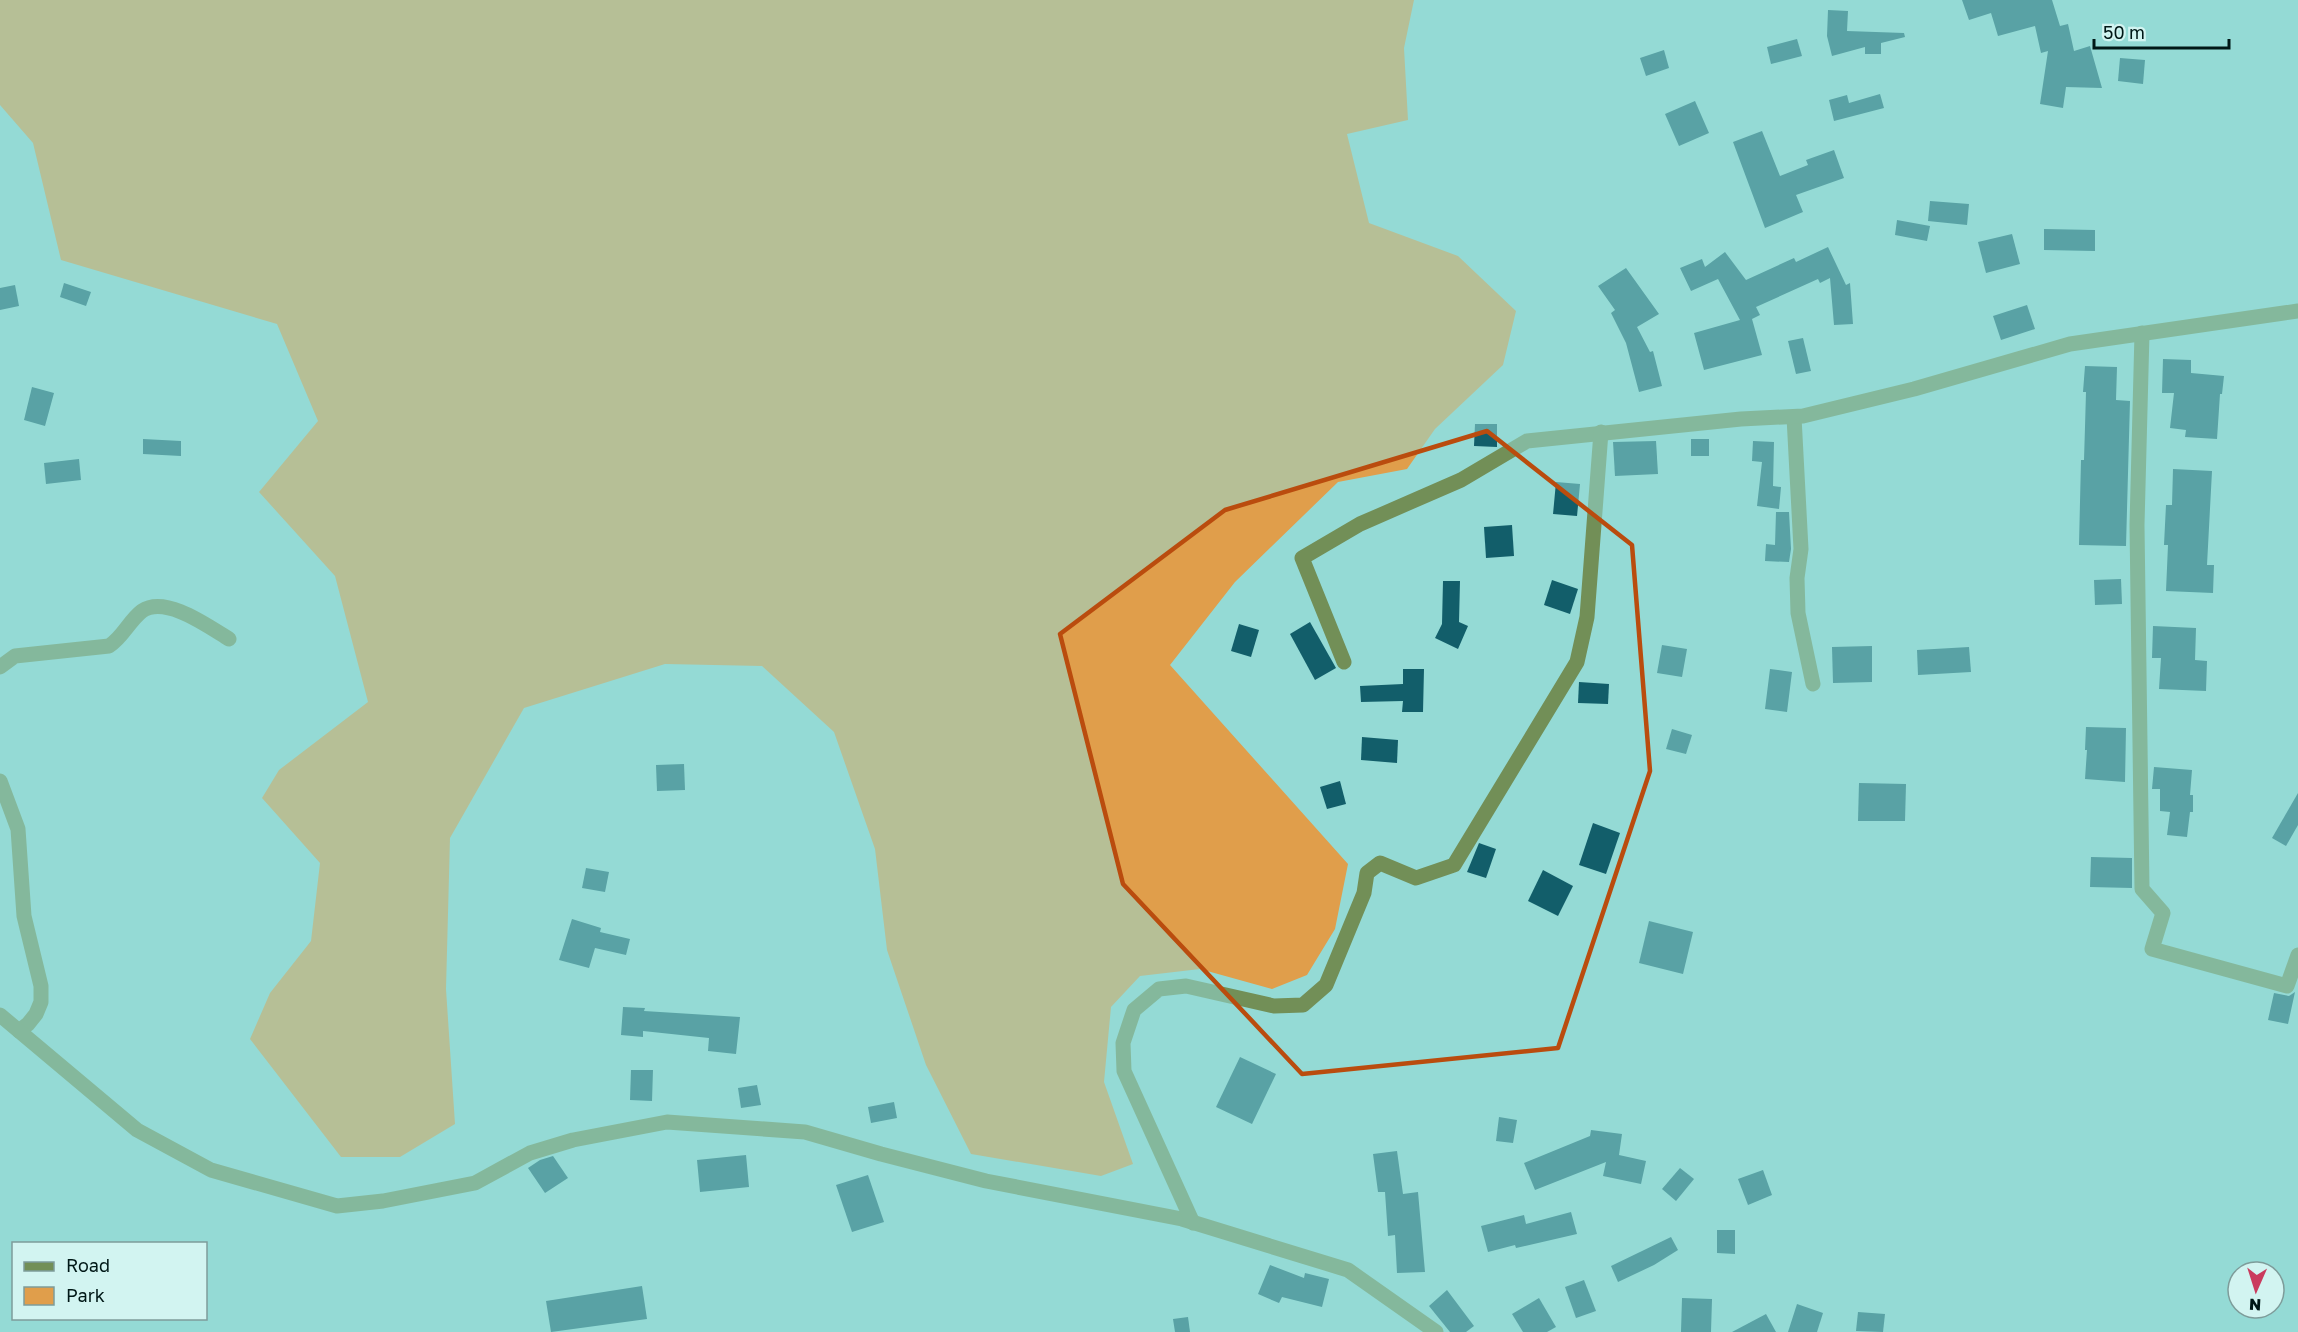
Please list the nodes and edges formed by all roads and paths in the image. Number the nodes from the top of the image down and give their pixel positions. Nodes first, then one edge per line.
1 (2298, 311) edge
2 (2142, 333) junction
3 (1794, 417) junction
4 (1601, 432) junction
5 (229, 639) dead end
6 (1344, 662) dead end
7 (0, 667) edge
8 (1813, 684) dead end
9 (0, 781) edge
10 (2298, 955) edge
11 (0, 1015) edge
12 (19, 1031) junction
13 (1193, 1223) junction
14 (1436, 1332) edge

1 - 2 street
2 - 3 street
2 - 10 street
3 - 4 street
3 - 8 street
4 - 6 street
4 - 13 street
5 - 7 street
9 - 12 street
11 - 12 street
12 - 13 street
13 - 14 street

